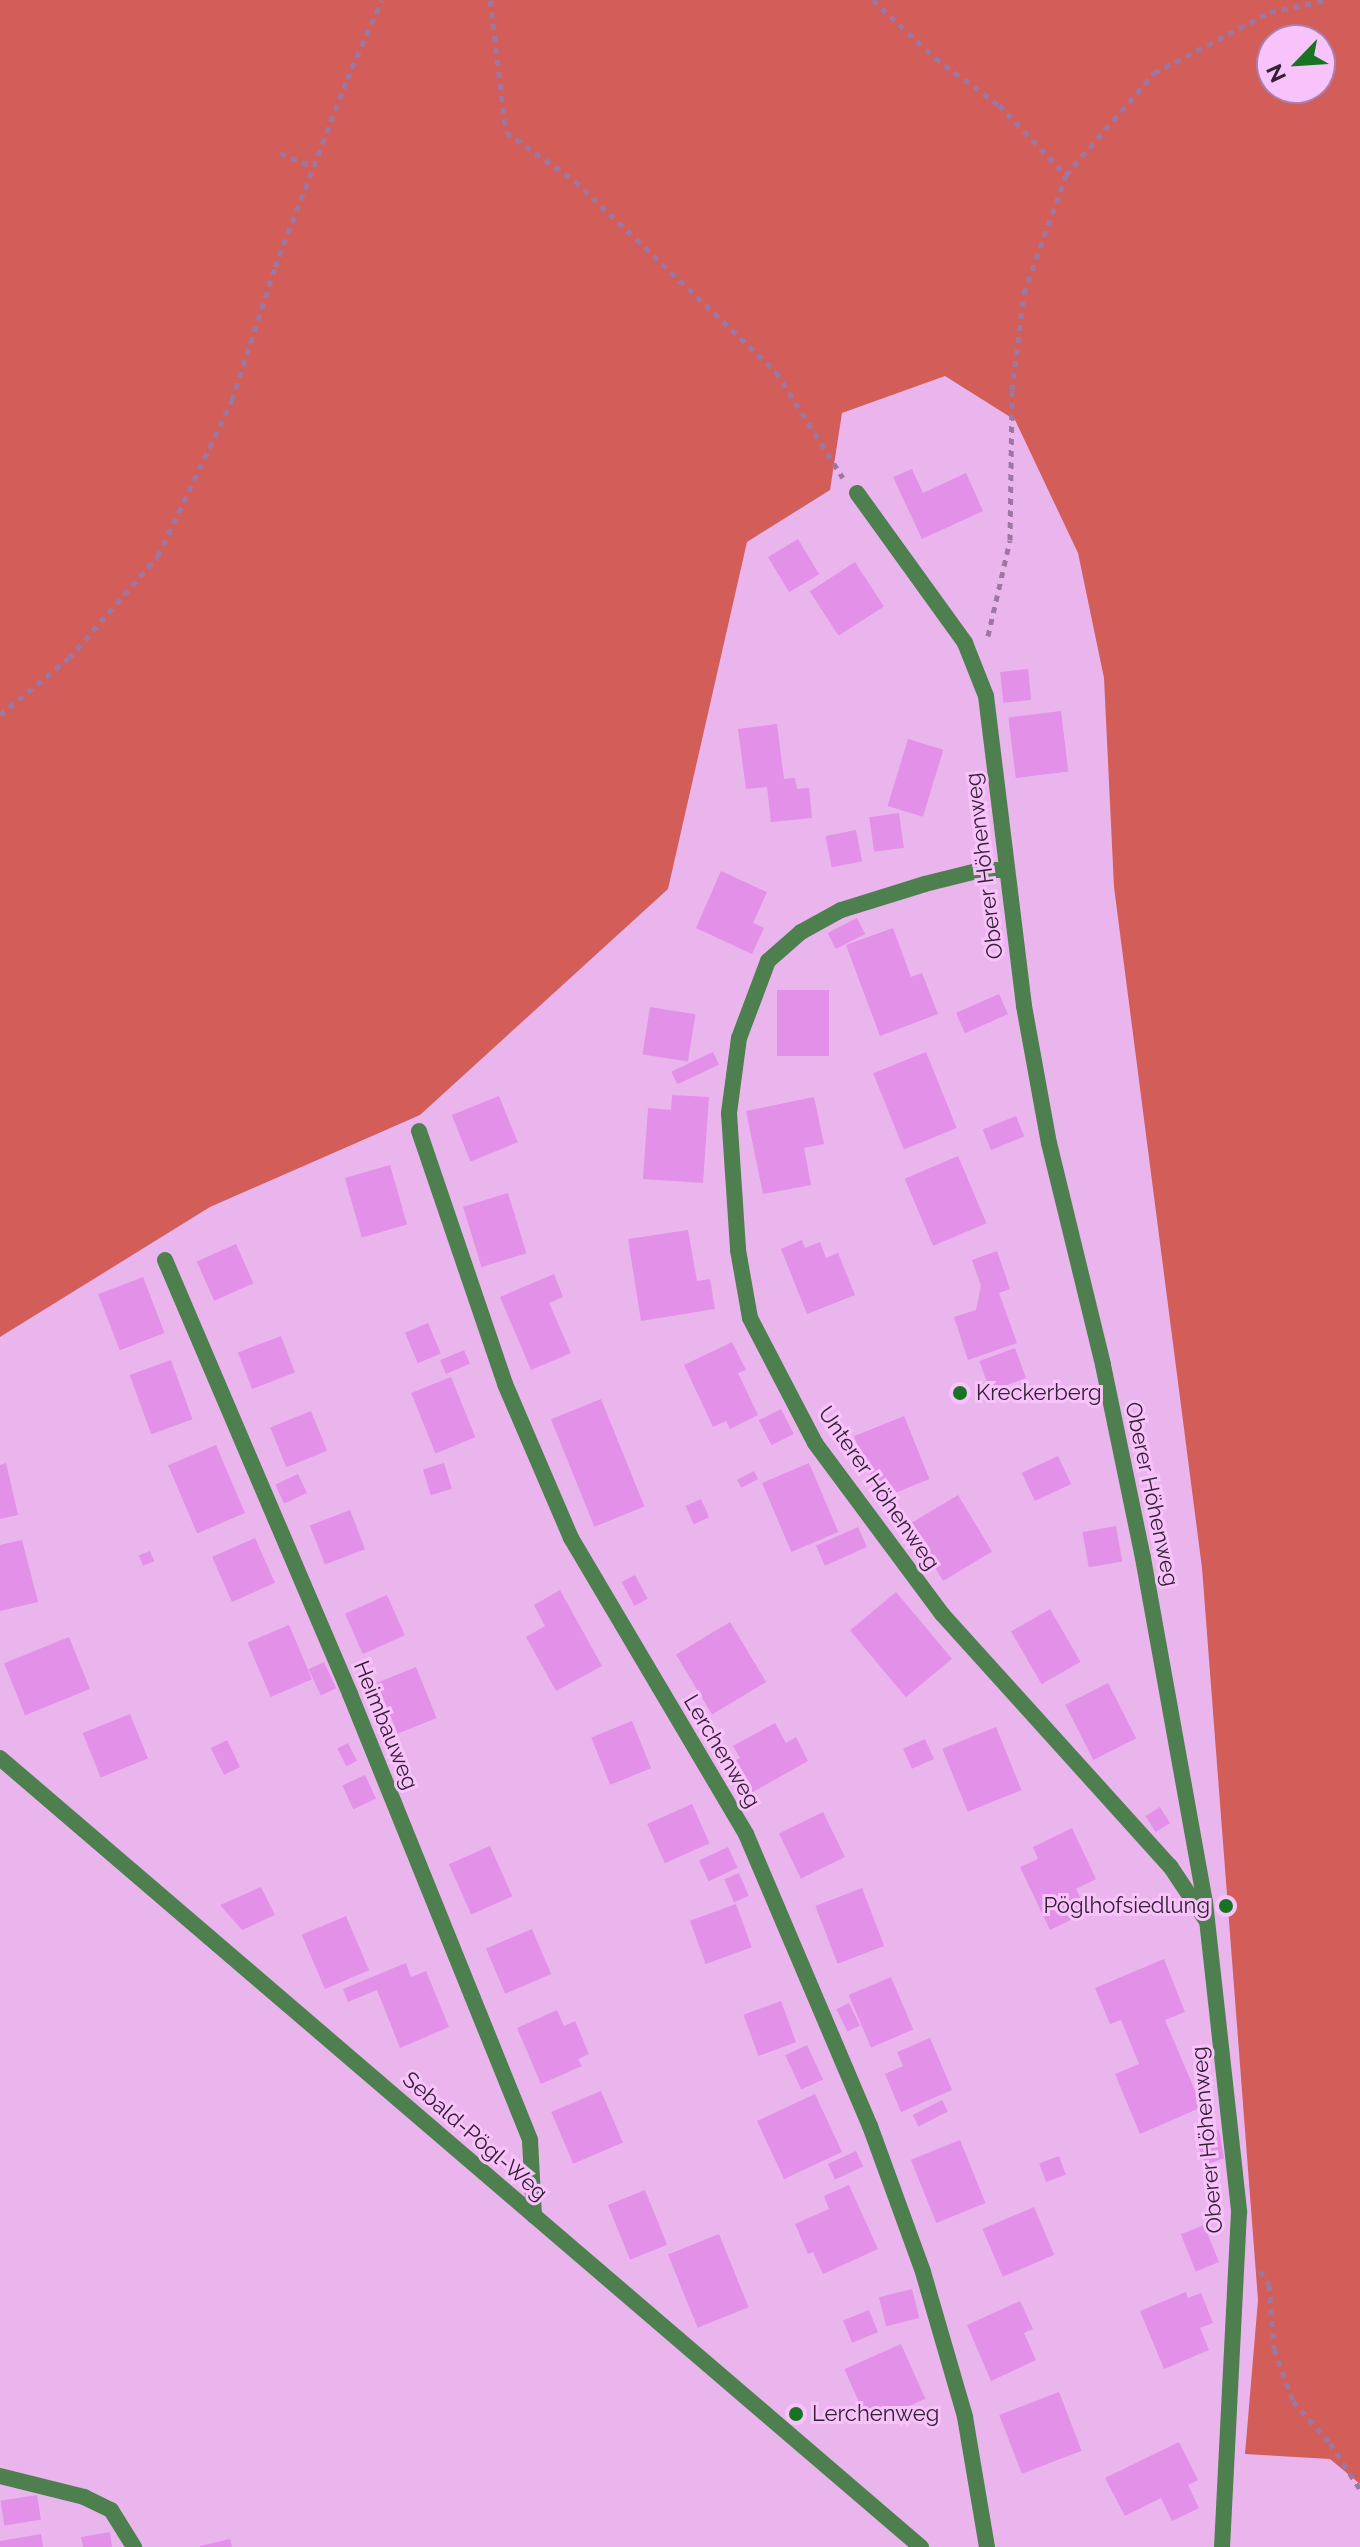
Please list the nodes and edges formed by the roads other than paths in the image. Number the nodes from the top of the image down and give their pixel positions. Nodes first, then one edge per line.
1 (857, 493) road end
2 (1005, 870) junction
3 (419, 1131) dead end
4 (165, 1260) dead end
5 (0, 1758) edge
6 (1209, 1925) junction
7 (534, 2216) junction
8 (0, 2476) edge
9 (134, 2547) edge
10 (921, 2547) edge
11 (987, 2547) edge
12 (1222, 2547) edge

1 - 2 street, Oberer Höhenweg
2 - 6 street, Oberer Höhenweg
2 - 6 street, Unterer Höhenweg
3 - 11 street, Lerchenweg
4 - 7 street, Heimbauweg
5 - 7 street, Sebald-Pögl-Weg
6 - 12 street, Oberer Höhenweg
7 - 10 street, Sebald-Pögl-Weg
8 - 9 street

